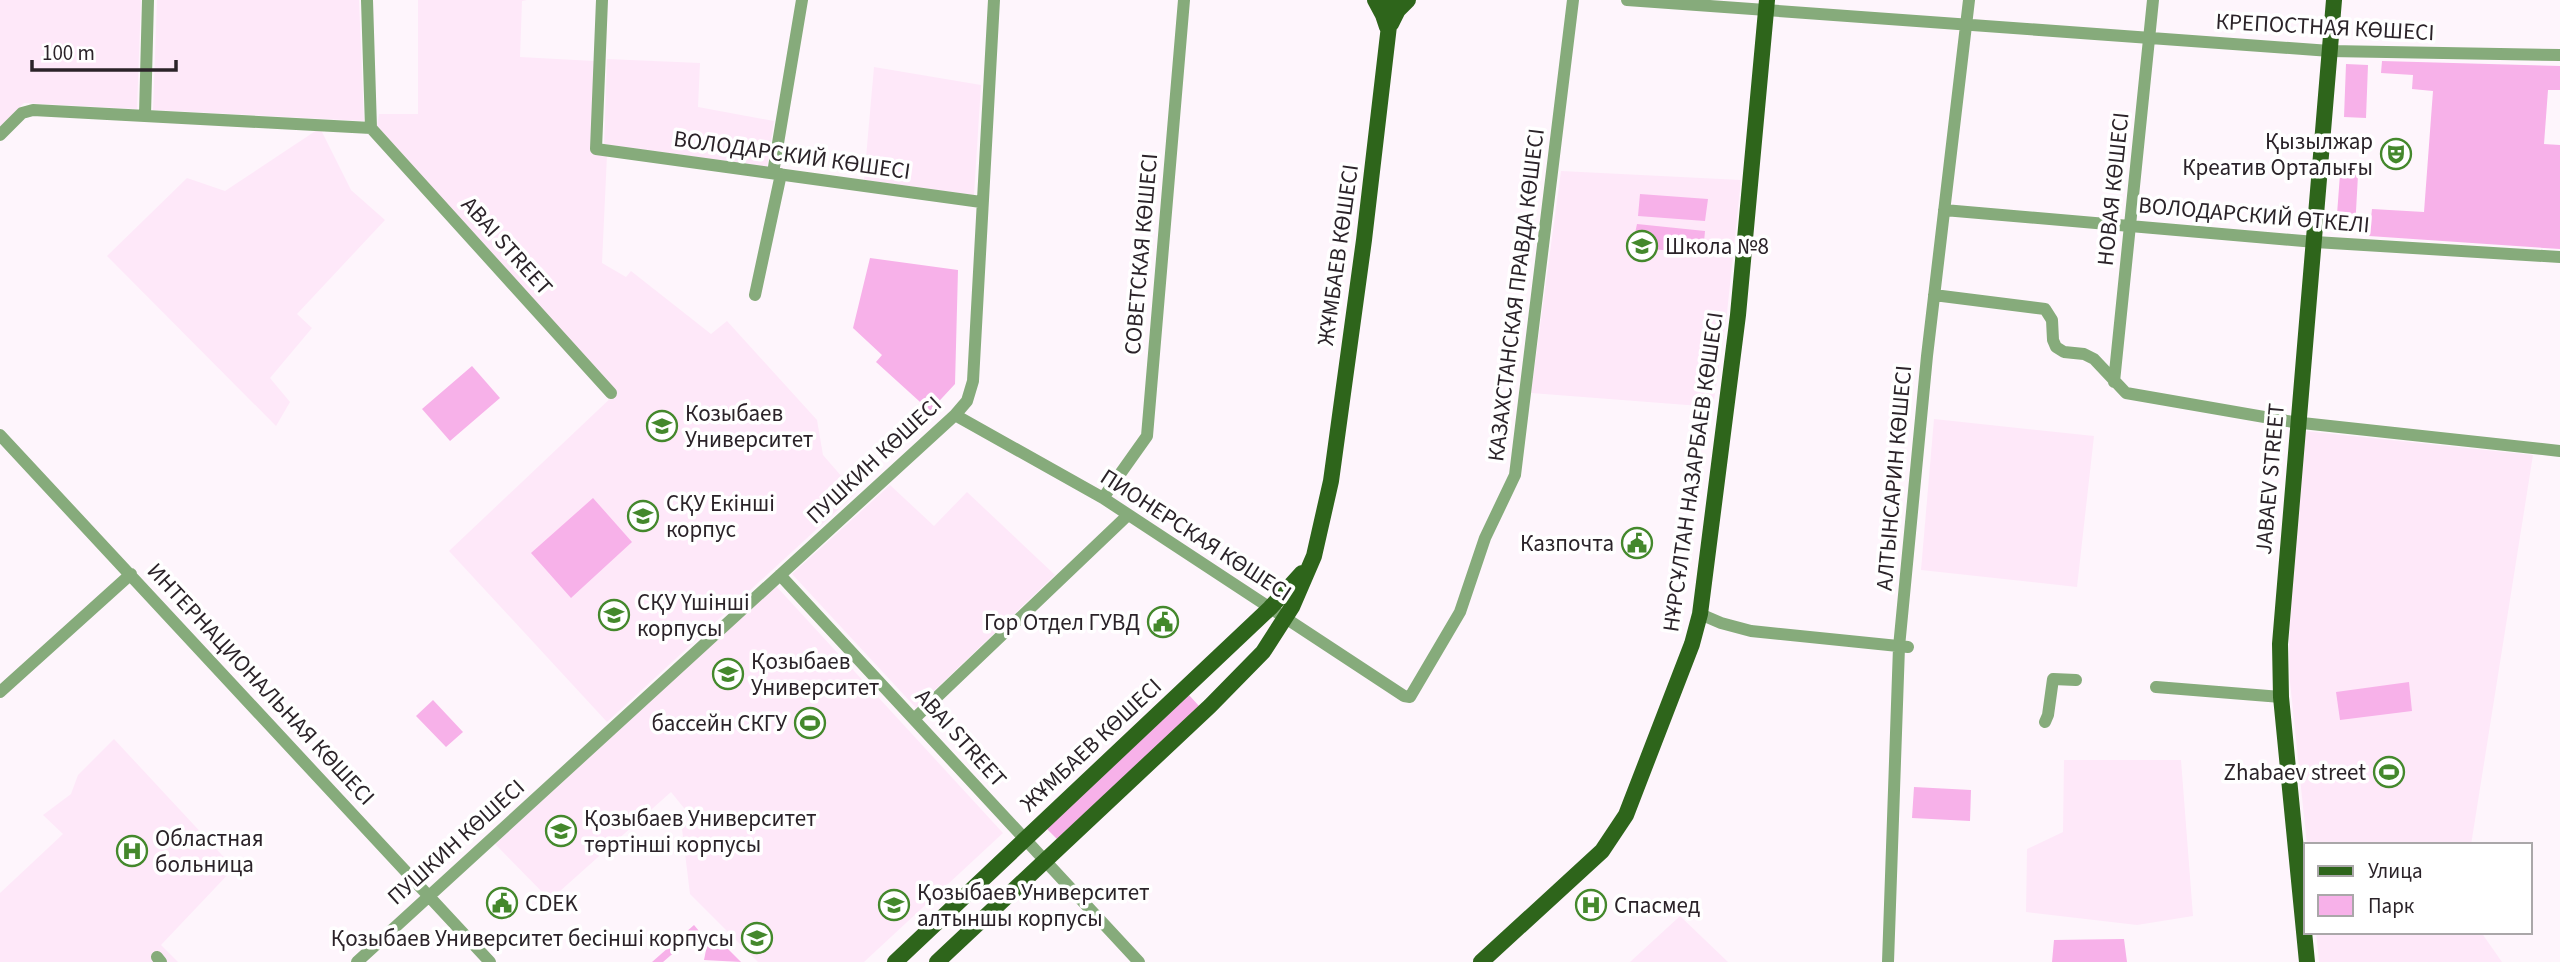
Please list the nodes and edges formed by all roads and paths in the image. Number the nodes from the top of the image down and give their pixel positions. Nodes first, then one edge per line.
1 (148, 0) edge
2 (367, 0) edge
3 (601, 0) edge
4 (802, 0) edge
5 (994, 0) edge
6 (1184, 0) edge
7 (1375, 0) edge
8 (1392, 0) edge
9 (1408, 0) edge
10 (1573, 0) edge
11 (1627, 0) edge
12 (1969, 0) edge
13 (2153, 0) edge
14 (2334, 0) edge
15 (1767, 5) edge
16 (1967, 25) junction
17 (1388, 33) junction
18 (2149, 38) junction
19 (2330, 51) junction
20 (2560, 55) edge
21 (145, 115) junction
22 (371, 128) junction
23 (0, 135) edge
24 (777, 173) junction
25 (981, 202) junction
26 (1944, 210) junction
27 (2131, 226) junction
28 (2315, 242) junction
29 (2560, 257) edge
30 (755, 295) dead end
31 (1934, 295) junction
32 (2114, 382) junction
33 (611, 393) dead end
34 (955, 415) junction
35 (2298, 423) junction
36 (0, 435) edge
37 (2560, 451) edge
38 (1102, 498) junction
39 (1128, 515) junction
40 (1314, 556) junction
41 (131, 574) junction
42 (780, 575) junction
43 (1270, 608) junction
44 (1700, 614) junction
45 (1286, 618) junction
46 (1904, 647) junction
47 (2076, 680) dead end
48 (2156, 687) dead end
49 (0, 692) edge
50 (1410, 697) joint
51 (2281, 697) junction
52 (915, 718) junction
53 (2045, 722) dead end
54 (1025, 839) junction
55 (1045, 860) junction
56 (428, 896) junction
57 (357, 962) edge
58 (490, 962) edge
59 (895, 962) edge
60 (937, 962) edge
61 (1139, 962) edge
62 (1481, 962) edge
63 (1888, 962) edge
64 (2306, 962) edge

1 - 21 street
2 - 22 street
3 - 24 street, ВОЛОДАРСКИЙ КӨШЕСІ
4 - 24 street
5 - 25 street, ПУШКИН КӨШЕСІ
6 - 38 street, СОВЕТСКАЯ КӨШЕСІ
7 - 17 main road
8 - 17 main road, ЖҰМБАЕВ КӨШЕСІ
9 - 17 main road
10 - 50 street, КАЗАХСТАНСКАЯ ПРАВДА КӨШЕСІ
11 - 15 street, КРЕПОСТНАЯ КӨШЕСІ
12 - 16 street, АЛТЫНСАРИН КӨШЕСІ
13 - 18 street, НОВАЯ КӨШЕСІ
14 - 19 main road, JABAEV STREET
15 - 16 street, КРЕПОСТНАЯ КӨШЕСІ
15 - 44 main road, НҰРСҰЛТАН НАЗАРБАЕВ КӨШЕСІ
16 - 18 street, КРЕПОСТНАЯ КӨШЕСІ
16 - 26 street, АЛТЫНСАРИН КӨШЕСІ
17 - 40 main road, ЖҰМБАЕВ КӨШЕСІ
18 - 19 street, КРЕПОСТНАЯ КӨШЕСІ
18 - 27 street, НОВАЯ КӨШЕСІ
19 - 20 street, КРЕПОСТНАЯ КӨШЕСІ
19 - 28 main road, JABAEV STREET
21 - 22 street
21 - 23 street
22 - 33 street, ABAI STREET
24 - 25 street, ВОЛОДАРСКИЙ КӨШЕСІ
24 - 30 street
25 - 34 street, ПУШКИН КӨШЕСІ
26 - 27 street, ВОЛОДАРСКИЙ ӨТКЕЛІ
26 - 31 street, АЛТЫНСАРИН КӨШЕСІ
27 - 28 street, ВОЛОДАРСКИЙ ӨТКЕЛІ
27 - 32 street, НОВАЯ КӨШЕСІ
28 - 29 street, ВОЛОДАРСКИЙ ӨТКЕЛІ
28 - 35 main road, JABAEV STREET
31 - 32 street
31 - 46 street, АЛТЫНСАРИН КӨШЕСІ
32 - 35 street
34 - 38 street, ПИОНЕРСКАЯ КӨШЕСІ
34 - 42 street, ПУШКИН КӨШЕСІ
35 - 37 street
35 - 51 main road, JABAEV STREET
36 - 41 street, ИНТЕРНАЦИОНАЛЬНАЯ КӨШЕСІ
38 - 39 street, ПИОНЕРСКАЯ КӨШЕСІ
39 - 43 street, ПИОНЕРСКАЯ КӨШЕСІ
39 - 52 street
40 - 43 main road, ЖҰМБАЕВ КӨШЕСІ
40 - 45 main road, ЖҰМБАЕВ КӨШЕСІ
41 - 49 street
41 - 56 street, ИНТЕРНАЦИОНАЛЬНАЯ КӨШЕСІ
42 - 52 street, ABAI STREET
42 - 56 street, ПУШКИН КӨШЕСІ
43 - 45 street, ПИОНЕРСКАЯ КӨШЕСІ
43 - 54 main road, ЖҰМБАЕВ КӨШЕСІ
44 - 46 street
44 - 62 main road, НҰРСҰЛТАН НАЗАРБАЕВ КӨШЕСІ
45 - 50 street, ПИОНЕРСКАЯ КӨШЕСІ
45 - 55 main road, ЖҰМБАЕВ КӨШЕСІ
46 - 63 street, АЛТЫНСАРИН КӨШЕСІ
47 - 53 street
48 - 51 street
51 - 64 main road, JABAEV STREET
52 - 54 street, ABAI STREET
54 - 55 street, ABAI STREET
54 - 59 main road, ЖҰМБАЕВ КӨШЕСІ
55 - 60 main road, ЖҰМБАЕВ КӨШЕСІ
55 - 61 street, ABAI STREET
56 - 57 street, ПУШКИН КӨШЕСІ
56 - 58 street, ИНТЕРНАЦИОНАЛЬНАЯ КӨШЕСІ

